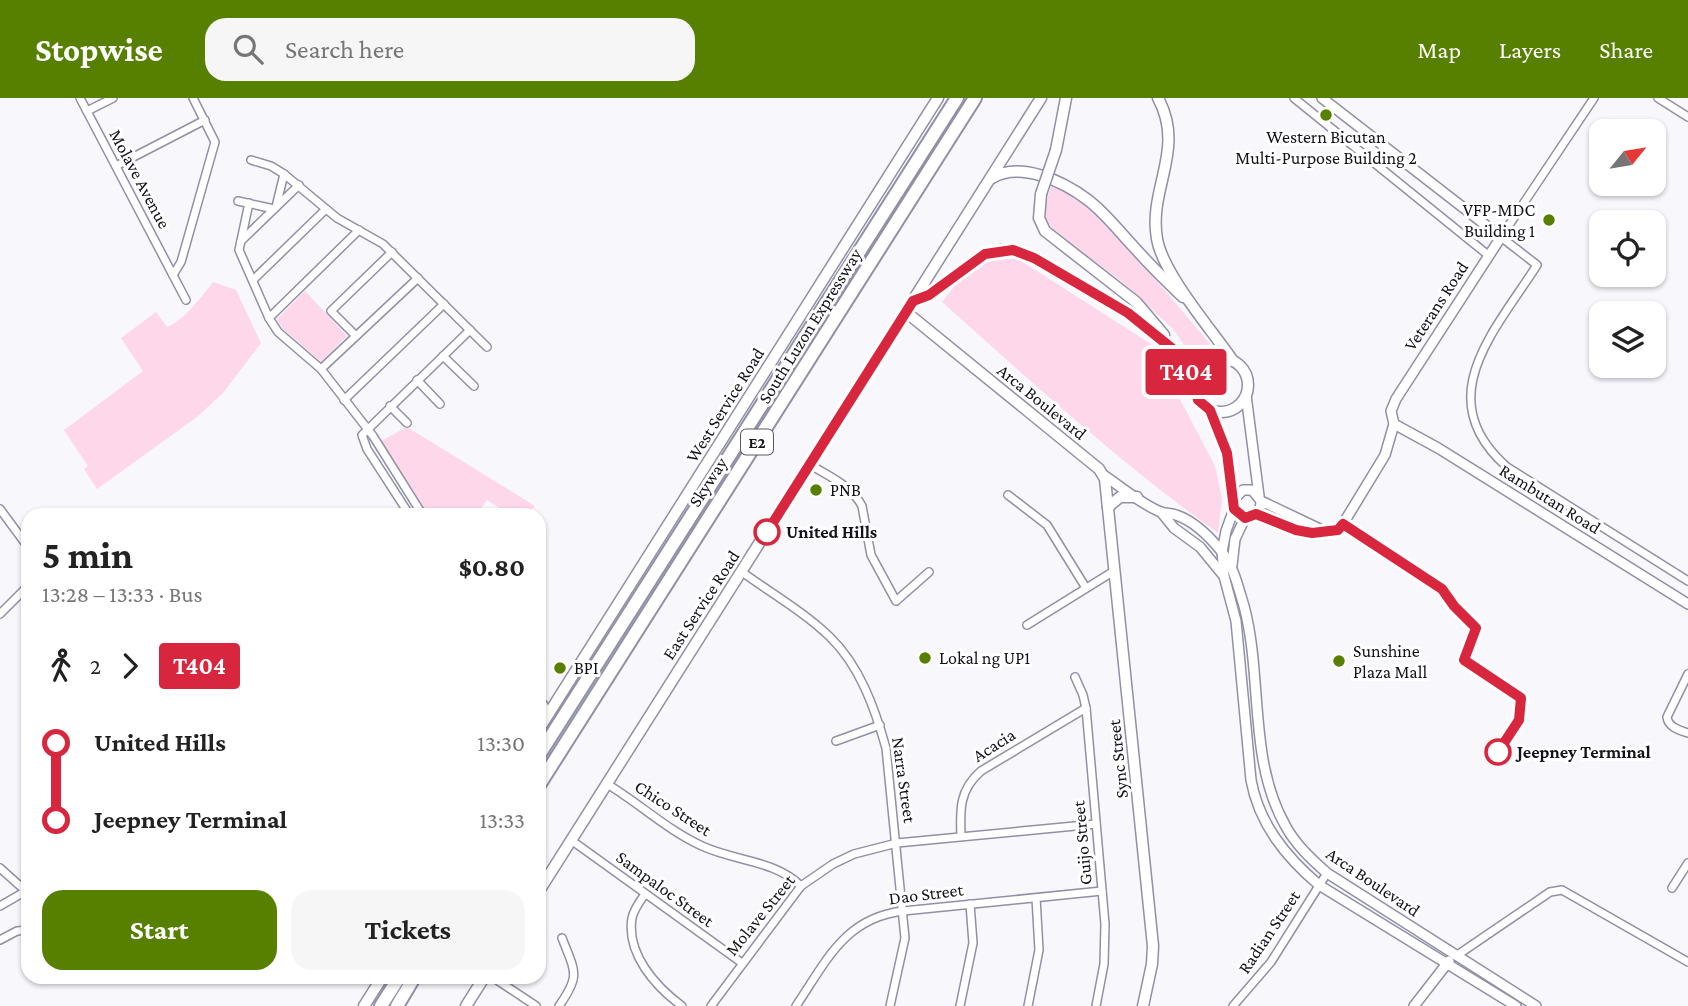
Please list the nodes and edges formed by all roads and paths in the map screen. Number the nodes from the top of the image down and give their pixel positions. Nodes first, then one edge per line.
1 (80, 98) edge
2 (113, 98) edge
3 (193, 98) edge
4 (938, 98) edge
5 (955, 98) edge
6 (974, 98) edge
7 (1041, 98) edge
8 (1066, 98) edge
9 (1158, 98) edge
10 (1294, 98) edge
11 (1322, 98) edge
12 (1594, 98) edge
13 (1658, 98) edge
14 (87, 111) junction
15 (1688, 117) edge
16 (205, 120) junction
17 (251, 160) dead end
18 (116, 166) junction
19 (284, 174) junction
20 (988, 181) junction
21 (299, 185) junction
22 (238, 201) dead end
23 (249, 203) junction
24 (275, 208) junction
25 (325, 210) junction
26 (359, 230) junction
27 (1500, 237) junction
28 (241, 241) junction
29 (392, 252) junction
30 (1488, 255) junction
31 (173, 275) junction
32 (418, 278) junction
33 (253, 280) junction
34 (186, 300) dead end
35 (913, 301) junction
36 (444, 304) junction
37 (906, 312) junction
38 (1198, 312) junction
39 (269, 318) junction
40 (470, 330) junction
41 (355, 337) junction
42 (487, 347) dead end
43 (1174, 350) junction
44 (443, 356) junction
45 (1233, 361) junction
46 (321, 369) junction
47 (417, 380) junction
48 (1194, 385) junction
49 (474, 386) dead end
50 (1246, 395) junction
51 (344, 400) junction
52 (440, 404) dead end
53 (390, 406) junction
54 (1210, 410) junction
55 (407, 423) dead end
56 (1394, 424) junction
57 (366, 430) junction
58 (387, 459) junction
59 (809, 464) junction
60 (378, 465) junction
61 (1102, 474) junction
62 (1008, 495) dead end
63 (1137, 497) junction
64 (1260, 498) junction
65 (1234, 504) junction
66 (1108, 507) junction
67 (405, 508) edge
68 (418, 508) edge
69 (0, 509) edge
70 (1161, 512) junction
71 (1256, 514) junction
72 (1245, 518) junction
73 (1326, 532) junction
74 (21, 538) edge
75 (1222, 552) junction
76 (1231, 567) junction
77 (1114, 571) junction
78 (742, 572) junction
79 (929, 572) dead end
80 (1224, 576) junction
81 (1688, 581) edge
82 (1086, 588) junction
83 (21, 593) edge
84 (1688, 604) edge
85 (0, 614) edge
86 (1027, 625) dead end
87 (1688, 674) edge
88 (1075, 677) dead end
89 (1086, 708) junction
90 (546, 709) edge
91 (549, 714) junction
92 (546, 718) edge
93 (880, 725) junction
94 (1688, 733) edge
95 (546, 735) edge
96 (836, 741) dead end
97 (546, 744) edge
98 (546, 767) edge
99 (546, 774) edge
100 (607, 784) junction
101 (1096, 824) junction
102 (961, 836) junction
103 (571, 839) junction
104 (897, 843) junction
105 (1688, 863) edge
106 (2, 872) edge
107 (1327, 873) junction
108 (546, 880) edge
109 (1319, 885) junction
110 (801, 886) junction
111 (21, 887) edge
112 (1672, 888) dead end
113 (1102, 891) junction
114 (645, 894) junction
115 (21, 895) edge
116 (1036, 898) junction
117 (970, 904) junction
118 (0, 906) edge
119 (903, 911) junction
120 (21, 931) edge
121 (562, 938) dead end
122 (0, 940) edge
123 (1456, 956) junction
124 (1688, 962) edge
125 (742, 963) junction
126 (1445, 964) junction
127 (378, 984) edge
128 (389, 984) edge
129 (395, 984) edge
130 (413, 984) edge
131 (480, 984) edge
132 (504, 984) edge
133 (364, 1006) edge
134 (375, 1006) edge
135 (381, 1006) edge
136 (399, 1006) edge
137 (466, 1006) edge
138 (536, 1006) edge
139 (559, 1006) edge
140 (682, 1006) edge
141 (711, 1006) edge
142 (796, 1006) edge
143 (890, 1006) edge
144 (960, 1006) edge
145 (1028, 1006) edge
146 (1096, 1006) edge
147 (1143, 1006) edge
148 (1233, 1006) edge
149 (1414, 1006) edge
150 (1516, 1006) edge
151 (1536, 1006) edge

1 - 14 street, Molave Avenue
2 - 14 street
3 - 16 street, Molave Avenue
4 - 91 main road, West Service Road
5 - 95 highway, South Luzon Expressway / E2
5 - 97 highway, Skyway / E2
6 - 98 highway, Skyway / E2
6 - 99 highway, South Luzon Expressway / E2
7 - 20 main road, East Service Road
8 - 43 main road, bridge
9 - 38 main road
10 - 30 street
11 - 27 street
12 - 27 street, Veterans Road
13 - 15 street
14 - 18 street, Molave Avenue
16 - 18 street
16 - 31 street, Molave Avenue
17 - 19 street
18 - 31 street, Molave Avenue
19 - 21 street
19 - 24 street
20 - 35 main road, East Service Road
20 - 38 main road
21 - 24 street
21 - 25 street
22 - 23 street
23 - 24 street
23 - 28 street
24 - 28 street
25 - 26 street
25 - 33 street
26 - 29 street
26 - 39 street
27 - 30 street, Veterans Road
27 - 81 street
28 - 33 street
29 - 32 street
29 - 41 street
30 - 56 street, Veterans Road
31 - 34 street, Molave Avenue
32 - 36 street
32 - 41 street
33 - 39 street
35 - 37 main road, East Service Road
35 - 43 main road, East Service Road
36 - 40 street
36 - 51 street
37 - 59 main road, East Service Road
37 - 61 main road, Arca Boulevard
38 - 45 main road
39 - 46 street
40 - 42 street
40 - 44 street
41 - 46 street
43 - 48 main road, East Service Road
44 - 47 street
44 - 49 street
45 - 48 main road
45 - 50 main road
46 - 51 street
47 - 52 street
47 - 53 street
48 - 54 main road
50 - 54 main road
50 - 64 street
51 - 57 street
53 - 55 street
53 - 57 street
54 - 65 street, Arca Boulevard
56 - 73 street, Veterans Road
56 - 84 street, Rambutan Road
57 - 58 street
57 - 60 street
58 - 60 street
58 - 68 street
59 - 78 main road, East Service Road
59 - 79 street
60 - 67 street
61 - 63 street, Arca Boulevard
61 - 66 main road, Sync Street
62 - 82 street
63 - 66 main road
63 - 70 street, Arca Boulevard
64 - 65 street
64 - 71 street
64 - 73 street
65 - 72 street
65 - 75 street, Arca Boulevard
66 - 77 main road, Sync Street
69 - 74 street
70 - 75 street, Arca Boulevard
70 - 80 street, Arca Boulevard
71 - 72 street
71 - 73 street
72 - 76 street, Arca Boulevard
75 - 76 street, Arca Boulevard
75 - 80 street, Arca Boulevard
76 - 107 street, Arca Boulevard
77 - 82 street
77 - 147 main road, Sync Street
78 - 93 street, Narra Street
78 - 100 main road, East Service Road
80 - 109 street, Arca Boulevard
82 - 86 street
83 - 85 street
87 - 94 street
88 - 89 street, Guijo Street
89 - 101 street, Guijo Street
89 - 102 street, Acacia
90 - 91 street
91 - 92 main road, West Service Road
93 - 96 street
93 - 104 street, Narra Street
100 - 103 main road, East Service Road
100 - 110 street, Chico Street
101 - 102 street, Molave Street
101 - 113 street, Guijo Street
102 - 104 street, Molave Street
103 - 108 main road, East Service Road
103 - 114 street, Sampaloc Street
104 - 110 street, Molave Street
104 - 119 street, Narra Street
105 - 112 street
106 - 111 street
107 - 109 street, Radian Street
107 - 123 street, Arca Boulevard
109 - 126 street, Arca Boulevard
109 - 148 street, Radian Street
110 - 125 street, Molave Street
113 - 116 street, Dao Street
113 - 146 street, Guijo Street
114 - 125 street, Sampaloc Street
114 - 140 street
115 - 118 street
116 - 117 street, Dao Street
116 - 145 street
117 - 119 street, Dao Street
117 - 144 street
119 - 142 street, Dao Street
119 - 143 street, Narra Street
120 - 122 street
121 - 139 street
123 - 124 street
123 - 126 street
123 - 151 street, Arca Boulevard
125 - 141 street, Molave Street
126 - 149 street
126 - 150 street, Arca Boulevard
127 - 133 main road
128 - 134 highway
129 - 135 highway
130 - 136 highway
131 - 137 main road
132 - 138 street

